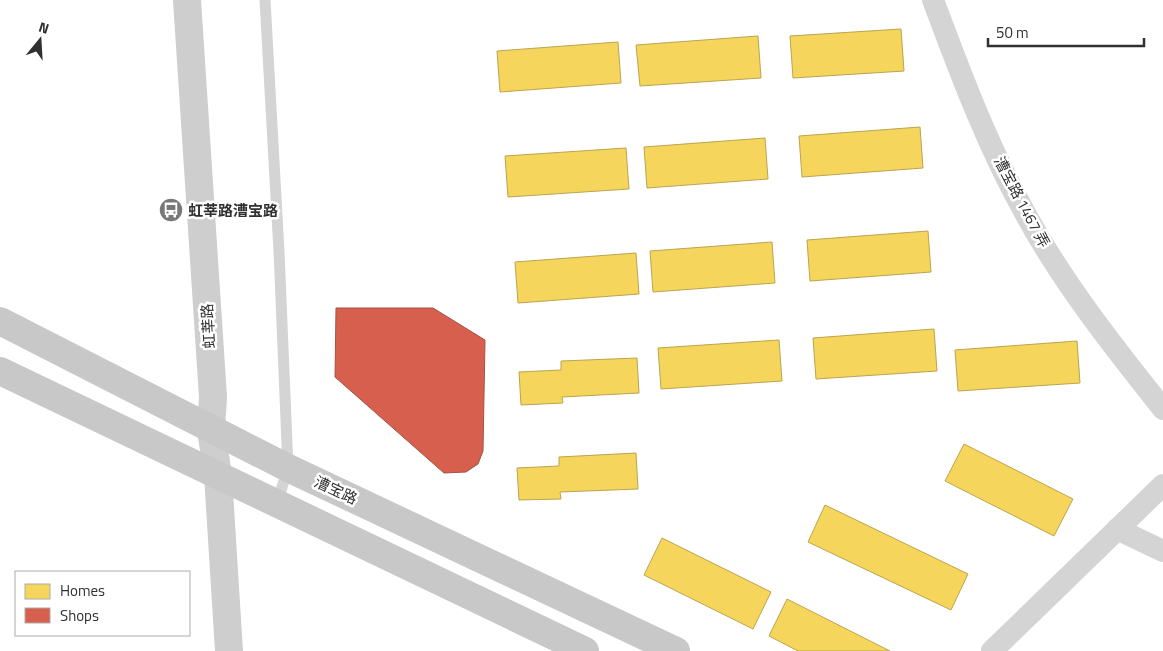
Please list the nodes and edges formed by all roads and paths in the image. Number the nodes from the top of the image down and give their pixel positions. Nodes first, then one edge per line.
1 (186, 0) edge
2 (265, 0) edge
3 (932, 0) edge
4 (0, 321) edge
5 (0, 371) edge
6 (1163, 409) edge
7 (211, 430) junction
8 (288, 468) junction
9 (218, 475) junction
10 (1163, 485) edge
11 (277, 503) junction
12 (1117, 529) junction
13 (1163, 551) edge
14 (229, 651) edge
15 (585, 651) edge
16 (676, 651) edge
17 (992, 651) edge

1 - 7 street, 虹莘路
2 - 8 lane
3 - 6 street, 漕宝路 1467 弄
4 - 7 main road, 漕宝路
5 - 9 main road
7 - 8 main road, 漕宝路
7 - 9 street, 虹莘路
8 - 11 lane
8 - 16 main road, 漕宝路
9 - 11 main road
9 - 14 street, 虹莘路
10 - 12 street
11 - 15 main road
12 - 13 street
12 - 17 street

